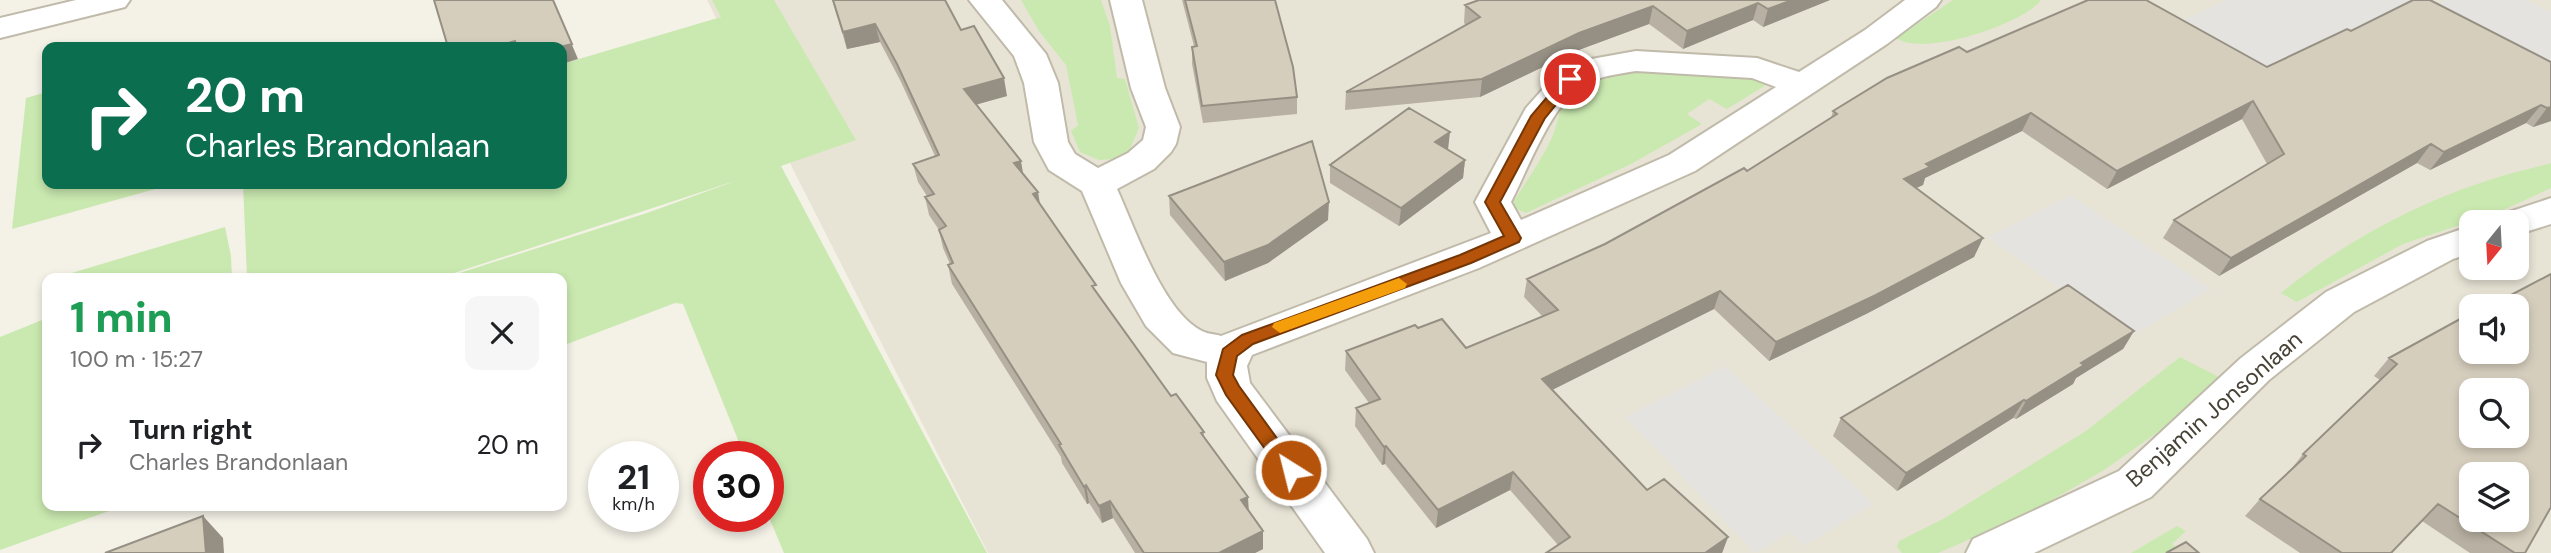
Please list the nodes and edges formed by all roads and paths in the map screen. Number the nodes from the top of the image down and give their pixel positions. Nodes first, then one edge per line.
1 (114, 0) edge
2 (985, 0) edge
3 (1126, 0) edge
4 (1925, 0) edge
5 (0, 29) edge
6 (1799, 84) junction
7 (1097, 184) junction
8 (2551, 210) edge
9 (2529, 218) edge
10 (1513, 238) junction
11 (2459, 243) edge
12 (1229, 353) junction
13 (1351, 553) edge
14 (1989, 553) edge

1 - 5 street
2 - 7 street
3 - 7 street
4 - 6 street
6 - 10 street
6 - 10 street
7 - 12 street
8 - 9 street
10 - 12 street
11 - 14 street, Benjamin Jonsonlaan
12 - 13 street

